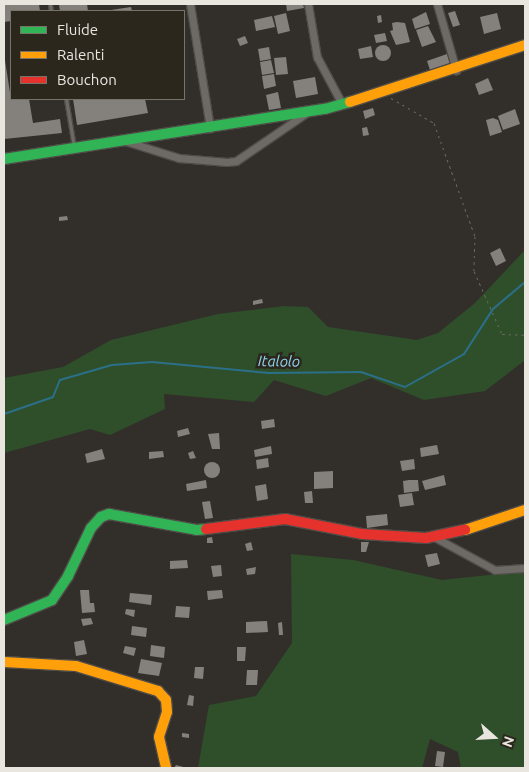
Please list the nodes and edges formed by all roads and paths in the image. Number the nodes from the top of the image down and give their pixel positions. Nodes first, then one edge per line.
1 (190, 4) edge
2 (308, 4) edge
3 (437, 4) edge
4 (525, 45) edge
5 (456, 70) junction
6 (379, 92) junction
7 (66, 100) edge
8 (341, 102) junction
9 (307, 112) junction
10 (210, 128) junction
11 (123, 140) junction
12 (74, 148) junction
13 (4, 159) edge
14 (525, 335) edge
15 (525, 510) edge
16 (436, 538) junction
17 (525, 568) edge
18 (4, 620) edge
19 (4, 662) edge
20 (166, 768) edge

1 - 10 street
2 - 8 street
3 - 5 street
4 - 5 street
5 - 6 street
6 - 8 street
6 - 14 path
7 - 12 lane
8 - 9 street
9 - 10 street
9 - 11 street
10 - 11 street
11 - 12 street
12 - 13 street
15 - 16 street
16 - 17 street
16 - 18 street
19 - 20 street

